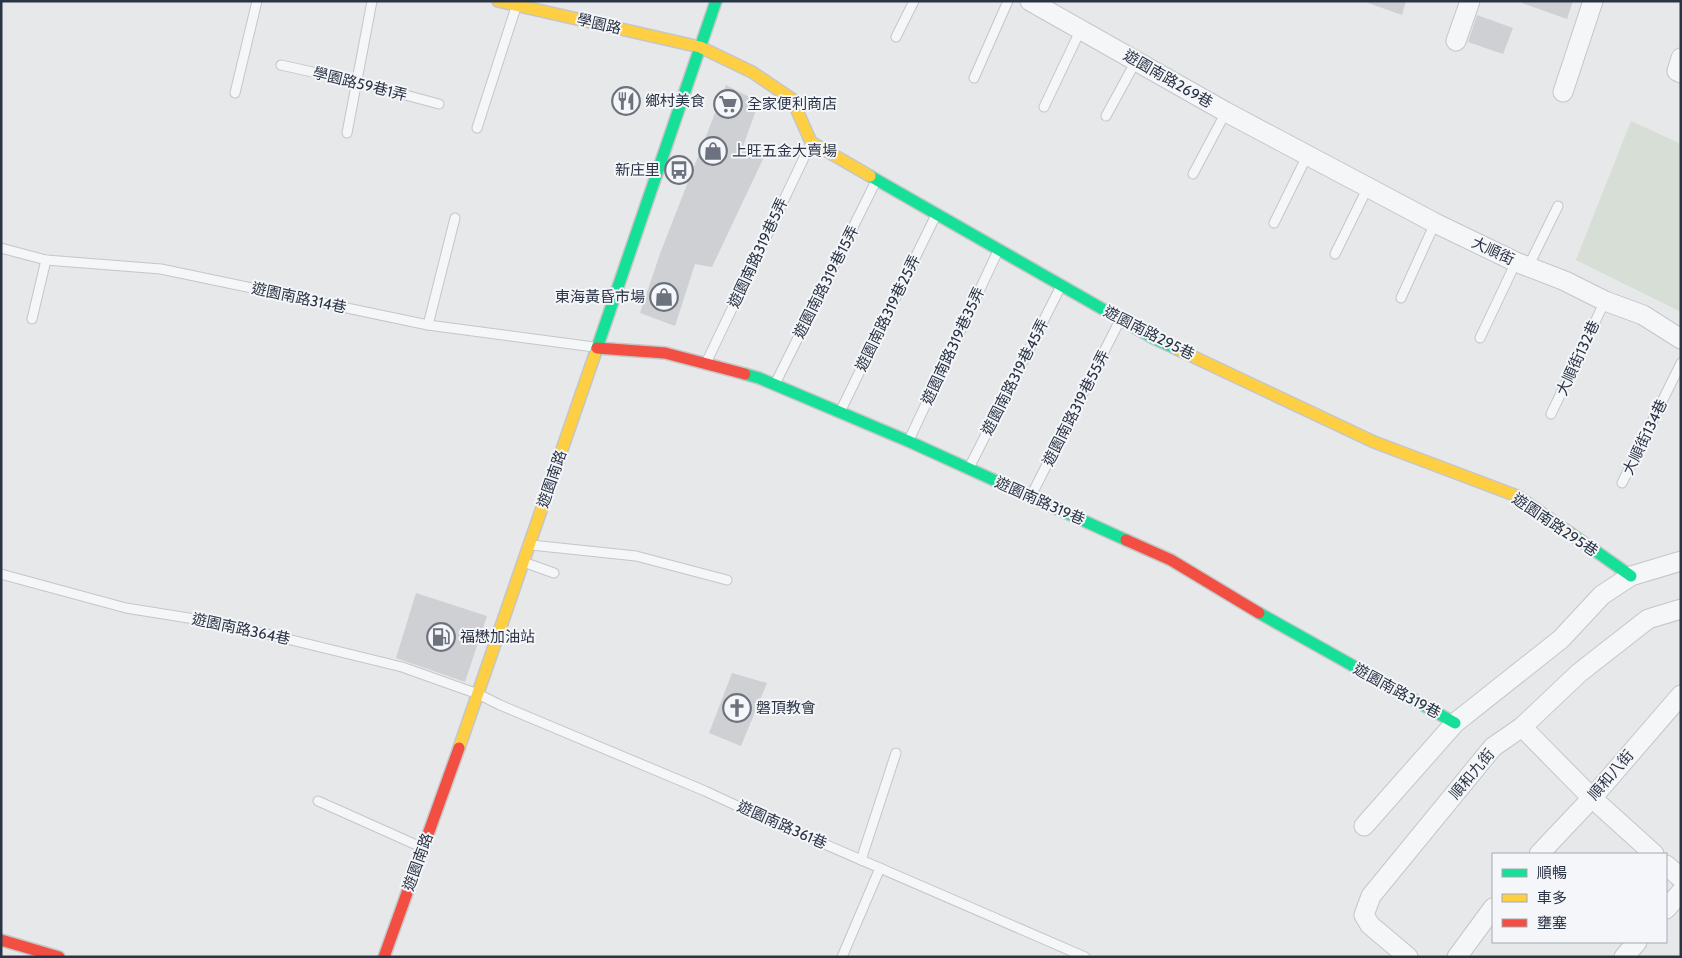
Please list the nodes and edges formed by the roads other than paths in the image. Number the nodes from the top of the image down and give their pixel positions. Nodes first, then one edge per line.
1 (257, 1) edge
2 (372, 1) edge
3 (498, 1) edge
4 (716, 1) edge
5 (914, 1) edge
6 (1008, 1) edge
7 (1030, 1) edge
8 (1470, 1) edge
9 (1593, 1) edge
10 (517, 6) junction
11 (540, 6) edge
12 (1081, 29) junction
13 (896, 37) dead end
14 (1456, 41) dead end
15 (700, 47) junction
16 (1136, 61) junction
17 (281, 65) dead end
18 (974, 78) dead end
19 (357, 82) junction
20 (1563, 92) dead end
21 (235, 93) dead end
22 (439, 104) dead end
23 (1044, 107) dead end
24 (1226, 112) junction
25 (1106, 116) dead end
26 (477, 128) dead end
27 (347, 132) dead end
28 (811, 142) junction
29 (1307, 156) junction
30 (1193, 174) dead end
31 (877, 180) junction
32 (1368, 186) junction
33 (1558, 206) dead end
34 (936, 214) junction
35 (455, 218) dead end
36 (1274, 223) dead end
37 (1435, 223) junction
38 (1, 248) edge
39 (998, 250) junction
40 (1335, 254) dead end
41 (46, 260) junction
42 (1522, 264) junction
43 (1061, 286) junction
44 (1401, 298) dead end
45 (1605, 301) junction
46 (32, 319) dead end
47 (1120, 320) junction
48 (428, 325) junction
49 (1480, 338) dead end
50 (1681, 339) edge
51 (597, 348) junction
52 (1681, 363) edge
53 (706, 364) junction
54 (775, 385) junction
55 (840, 412) junction
56 (1551, 414) dead end
57 (908, 441) junction
58 (968, 468) junction
59 (1622, 483) dead end
60 (1031, 496) junction
61 (529, 544) junction
62 (523, 562) junction
63 (1681, 562) edge
64 (554, 572) dead end
65 (1, 574) edge
66 (1631, 576) junction
67 (726, 580) dead end
68 (1681, 609) edge
69 (478, 694) junction
70 (1681, 695) edge
71 (1455, 723) junction
72 (1522, 727) junction
73 (896, 753) dead end
74 (1592, 798) junction
75 (318, 801) dead end
76 (1364, 826) dead end
77 (423, 848) junction
78 (1540, 853) edge
79 (1653, 853) edge
80 (861, 860) junction
81 (1667, 865) edge
82 (880, 868) junction
83 (1681, 878) edge
84 (1681, 892) edge
85 (1667, 908) edge
86 (1492, 909) edge
87 (1, 940) edge
88 (1636, 943) edge
89 (59, 957) edge
90 (384, 957) edge
91 (842, 957) edge
92 (1086, 957) edge
93 (1408, 957) edge
94 (1457, 957) edge
95 (1624, 957) edge

1 - 21 lane
2 - 19 lane
3 - 10 street, 學園路
4 - 15 street, 遊園南路
5 - 13 lane
6 - 18 lane
7 - 12 street, 遊園南路269巷
8 - 14 street
9 - 20 street
10 - 11 street, 學園路
10 - 26 lane
11 - 15 street, 學園路
12 - 16 street, 遊園南路269巷
12 - 23 lane
15 - 28 street
15 - 51 street, 遊園南路
16 - 24 street, 遊園南路269巷
16 - 25 lane
17 - 19 lane, 學園路59巷1弄
19 - 22 lane, 學園路59巷1弄
19 - 27 lane
24 - 29 street, 遊園南路269巷
24 - 30 lane
28 - 31 street, 遊園南路295巷
28 - 53 lane, 遊園南路319巷5弄
29 - 32 street, 大順街
29 - 36 lane
31 - 34 street, 遊園南路295巷
31 - 54 lane, 遊園南路319巷15弄
32 - 37 street, 大順街
32 - 40 lane
33 - 42 lane
34 - 39 street, 遊園南路295巷
34 - 55 lane, 遊園南路319巷25弄
35 - 48 lane
37 - 42 street, 大順街
37 - 44 lane
38 - 41 lane, 遊園南路314巷
39 - 43 street, 遊園南路295巷
39 - 57 lane, 遊園南路319巷35弄
41 - 46 lane
41 - 48 lane, 遊園南路314巷
42 - 45 street, 大順街
42 - 49 lane
43 - 47 street, 遊園南路295巷
43 - 58 lane, 遊園南路319巷45弄
45 - 50 street, 大順街
45 - 56 lane, 大順街132巷
47 - 60 lane, 遊園南路319巷55弄
47 - 66 street, 遊園南路295巷
48 - 51 lane, 遊園南路314巷
51 - 53 street, 遊園南路319巷
51 - 61 street, 遊園南路
52 - 59 lane, 大順街134巷
53 - 54 street, 遊園南路319巷
54 - 55 street, 遊園南路319巷
55 - 57 street, 遊園南路319巷
57 - 58 street, 遊園南路319巷
58 - 60 street, 遊園南路319巷
60 - 71 street, 遊園南路319巷
61 - 62 street, 遊園南路
61 - 67 lane
62 - 64 lane
62 - 69 street, 遊園南路
63 - 66 street
65 - 69 lane, 遊園南路364巷
66 - 71 street
68 - 72 street, 順和九街
69 - 77 street, 遊園南路
69 - 80 lane, 遊園南路361巷
70 - 74 street, 順和八街
71 - 76 street
72 - 74 street
72 - 93 street, 順和九街
73 - 80 lane
74 - 78 street, 順和八街
74 - 79 street
75 - 77 lane
77 - 90 street, 遊園南路
80 - 82 lane, 遊園南路361巷
81 - 83 street
82 - 91 lane
82 - 92 lane, 遊園南路361巷
84 - 85 street
86 - 94 street
87 - 89 street
88 - 95 street

